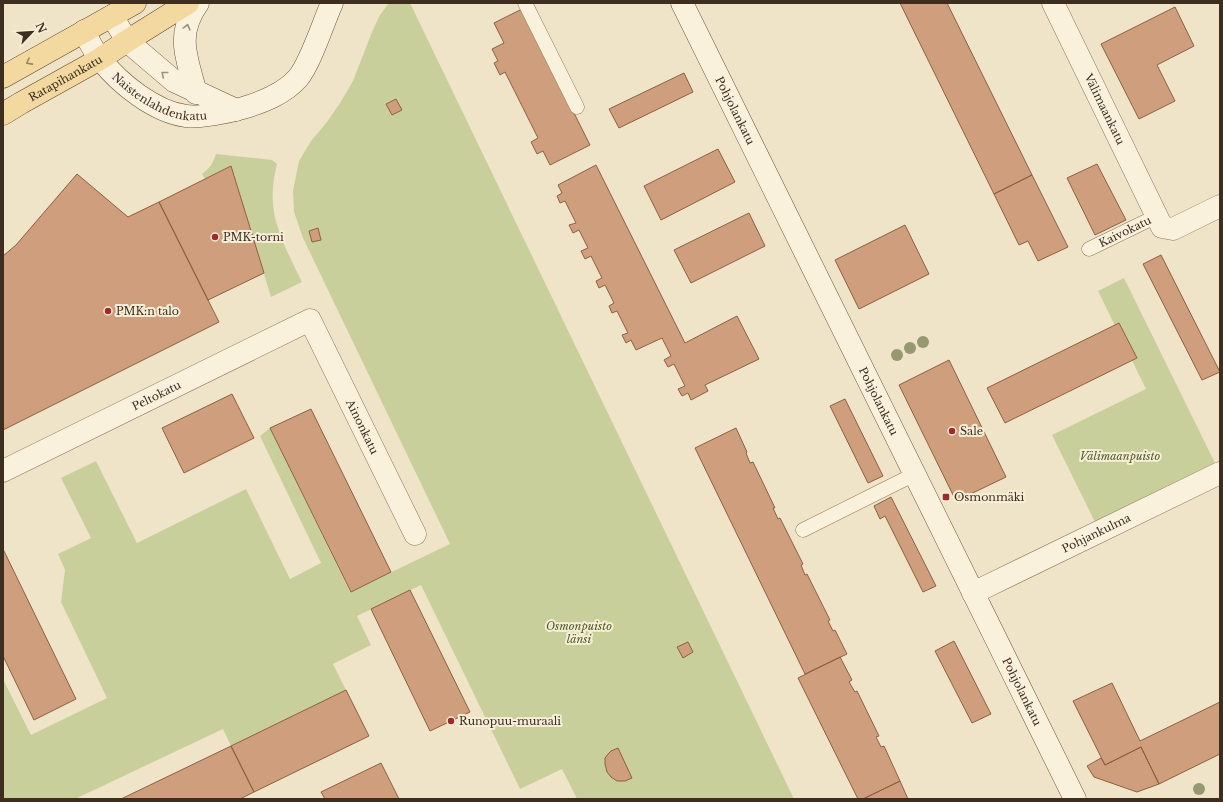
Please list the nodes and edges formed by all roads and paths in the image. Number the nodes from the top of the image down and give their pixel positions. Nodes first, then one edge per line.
1 (136, 3) edge
2 (188, 3) edge
3 (198, 3) edge
4 (332, 3) edge
5 (525, 3) edge
6 (682, 3) edge
7 (1053, 3) edge
8 (112, 16) junction
9 (84, 32) junction
10 (127, 41) junction
11 (100, 60) junction
12 (3, 77) edge
13 (196, 93) junction
14 (577, 107) dead end
15 (236, 110) junction
16 (3, 114) edge
17 (1220, 206) edge
18 (1157, 216) junction
19 (1089, 249) dead end
20 (310, 320) joint
21 (3, 471) edge
22 (1220, 473) edge
23 (915, 474) junction
24 (803, 530) dead end
25 (415, 534) dead end
26 (973, 593) junction
27 (1075, 799) edge

1 - 8 main road
2 - 10 main road, Ratapihankatu
13 -> 3 main road
4 - 15 main road, Naistenlahdenkatu
5 - 14 lane
6 - 23 main road, Pohjolankatu
7 - 18 main road, Välimaankatu
8 - 9 main road
8 - 10 main road, Naistenlahdenkatu
9 - 11 main road, Naistenlahdenkatu
9 -> 12 main road
10 - 11 main road, Ratapihankatu
13 -> 10 main road, Naistenlahdenkatu
11 - 15 main road, Naistenlahdenkatu
11 - 16 main road, Ratapihankatu
13 - 15 main road, Naistenlahdenkatu
17 - 18 main road, Kaivokatu
18 - 19 lane, Kaivokatu
20 - 21 main road, Peltokatu
20 - 25 main road, Ainonkatu
22 - 26 main road, Pohjankulma
23 - 24 lane
23 - 26 main road, Pohjolankatu
26 - 27 main road, Pohjolankatu

